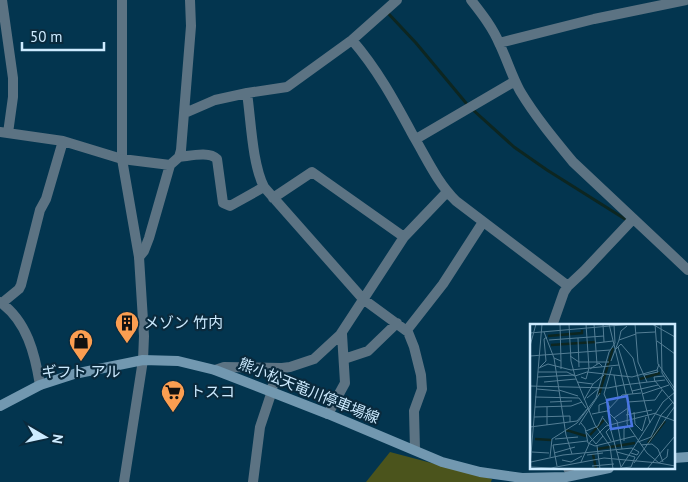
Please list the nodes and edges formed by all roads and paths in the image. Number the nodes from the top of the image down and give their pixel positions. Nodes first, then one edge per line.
1 (2, 0) edge
2 (122, 0) edge
3 (190, 0) edge
4 (397, 0) edge
5 (470, 0) edge
6 (686, 0) edge
7 (636, 5) edge
8 (352, 40) junction
9 (500, 43) junction
10 (515, 81) junction
11 (247, 92) junction
12 (185, 113) junction
13 (4, 133) edge
14 (416, 139) junction
15 (64, 140) junction
16 (179, 157) junction
17 (122, 159) junction
18 (170, 165) junction
19 (264, 187) junction
20 (447, 192) junction
21 (273, 198) junction
22 (633, 218) junction
23 (483, 222) junction
24 (404, 237) junction
25 (139, 257) junction
26 (687, 268) edge
27 (568, 286) junction
28 (363, 299) junction
29 (1, 303) edge
30 (397, 323) junction
31 (553, 324) edge
32 (406, 330) junction
33 (342, 334) junction
34 (344, 359) junction
35 (143, 360) junction
36 (275, 368) junction
37 (215, 370) junction
38 (40, 385) junction
39 (272, 391) junction
40 (0, 406) edge
41 (328, 414) junction
42 (415, 450) junction
43 (599, 470) edge
44 (568, 476) edge
45 (124, 482) edge
46 (253, 482) edge

1 - 13 street
2 - 17 street
3 - 12 street
4 - 8 street
5 - 9 street
6 - 7 street
7 - 9 street
8 - 11 street
8 - 14 street
9 - 10 street
10 - 14 street
10 - 22 street
11 - 12 street
11 - 19 street
12 - 16 street
13 - 15 street
14 - 20 street
15 - 17 street
15 - 29 street
16 - 18 street
16 - 19 street
17 - 18 street
17 - 25 street
18 - 25 street
19 - 21 street
20 - 23 street
20 - 24 street
21 - 24 street
21 - 28 street
22 - 26 street
22 - 27 street
23 - 27 street
23 - 32 street
24 - 28 street
25 - 35 street
27 - 31 street
28 - 30 street
28 - 33 street
29 - 38 street
30 - 32 street
30 - 34 street
32 - 42 street
33 - 34 street
33 - 36 street
34 - 41 street
35 - 37 main road, 熊小松天竜川停車場線
35 - 38 main road, 熊小松天竜川停車場線
35 - 45 street
36 - 37 street
36 - 39 street
37 - 39 main road, 熊小松天竜川停車場線
38 - 40 main road, 熊小松天竜川停車場線
39 - 41 main road, 熊小松天竜川停車場線
39 - 46 street
41 - 42 main road, 熊小松天竜川停車場線
42 - 44 main road, 熊小松天竜川停車場線
43 - 44 main road, 熊小松天竜川停車場線

